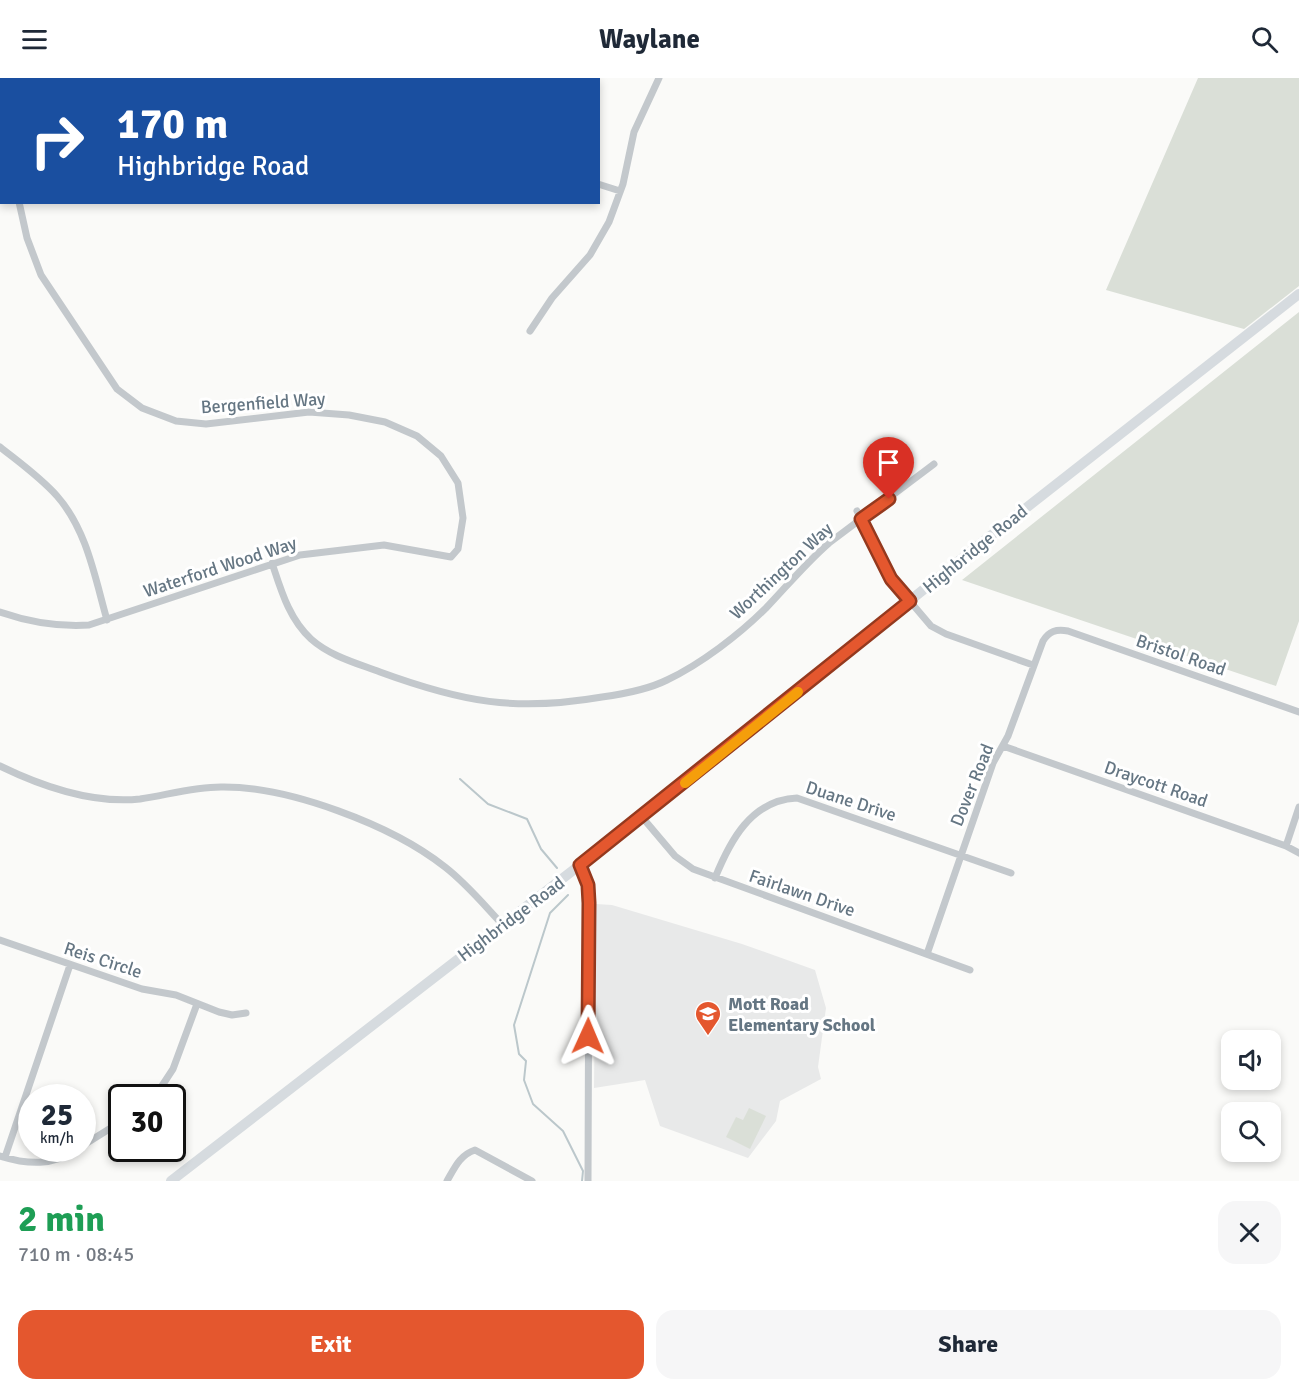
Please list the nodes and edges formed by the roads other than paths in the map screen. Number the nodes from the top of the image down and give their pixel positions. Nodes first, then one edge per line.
1 (658, 78) edge
2 (600, 185) edge
3 (620, 191) junction
4 (19, 204) edge
5 (1299, 294) edge
6 (530, 331) dead end
7 (0, 447) edge
8 (934, 464) dead end
9 (857, 511) dead end
10 (861, 519) junction
11 (451, 557) joint
12 (272, 563) junction
13 (910, 601) junction
14 (0, 612) edge
15 (107, 620) junction
16 (1053, 631) joint
17 (1034, 665) junction
18 (1299, 712) edge
19 (1003, 746) junction
20 (0, 766) edge
21 (1299, 807) edge
22 (642, 817) junction
23 (1286, 846) junction
24 (1299, 853) edge
25 (961, 855) junction
26 (580, 865) junction
27 (1011, 873) dead end
28 (715, 878) junction
29 (502, 925) junction
30 (0, 940) edge
31 (927, 954) junction
32 (70, 965) junction
33 (970, 970) dead end
34 (197, 1004) junction
35 (246, 1013) dead end
36 (163, 1084) edge
37 (2, 1157) edge
38 (18, 1161) edge
39 (24, 1162) edge
40 (46, 1162) edge
41 (171, 1181) edge
42 (447, 1181) edge
43 (532, 1181) edge
44 (588, 1181) edge

1 - 3 street
2 - 3 street
3 - 6 street
4 - 11 street, Bergenfield Way
5 - 13 highway, Highbridge Road
7 - 15 street
8 - 10 street, Worthington Way
9 - 10 street
10 - 12 street, Worthington Way
10 - 13 street
11 - 12 street, Waterford Wood Way
12 - 15 street, Waterford Wood Way
13 - 17 street
13 - 22 highway, Highbridge Road
14 - 15 street, Waterford Wood Way
16 - 17 street, Dover Road
16 - 18 street, Bristol Road
17 - 19 street, Dover Road
19 - 23 street, Draycott Road
19 - 25 street, Dover Road
20 - 29 street
21 - 23 street
22 - 26 highway, Highbridge Road
22 - 28 street, Fairlawn Drive
23 - 24 street, Draycott Road
25 - 27 street, Duane Drive
25 - 28 street, Duane Drive
25 - 31 street, Dover Road
26 - 29 highway, Highbridge Road
26 - 44 street
28 - 31 street, Fairlawn Drive
29 - 41 highway, Highbridge Road
30 - 32 street, Reis Circle
31 - 33 street, Fairlawn Drive
32 - 34 street, Reis Circle
32 - 37 street
34 - 35 street, Reis Circle
34 - 36 street
37 - 38 street
39 - 40 street
42 - 43 street

